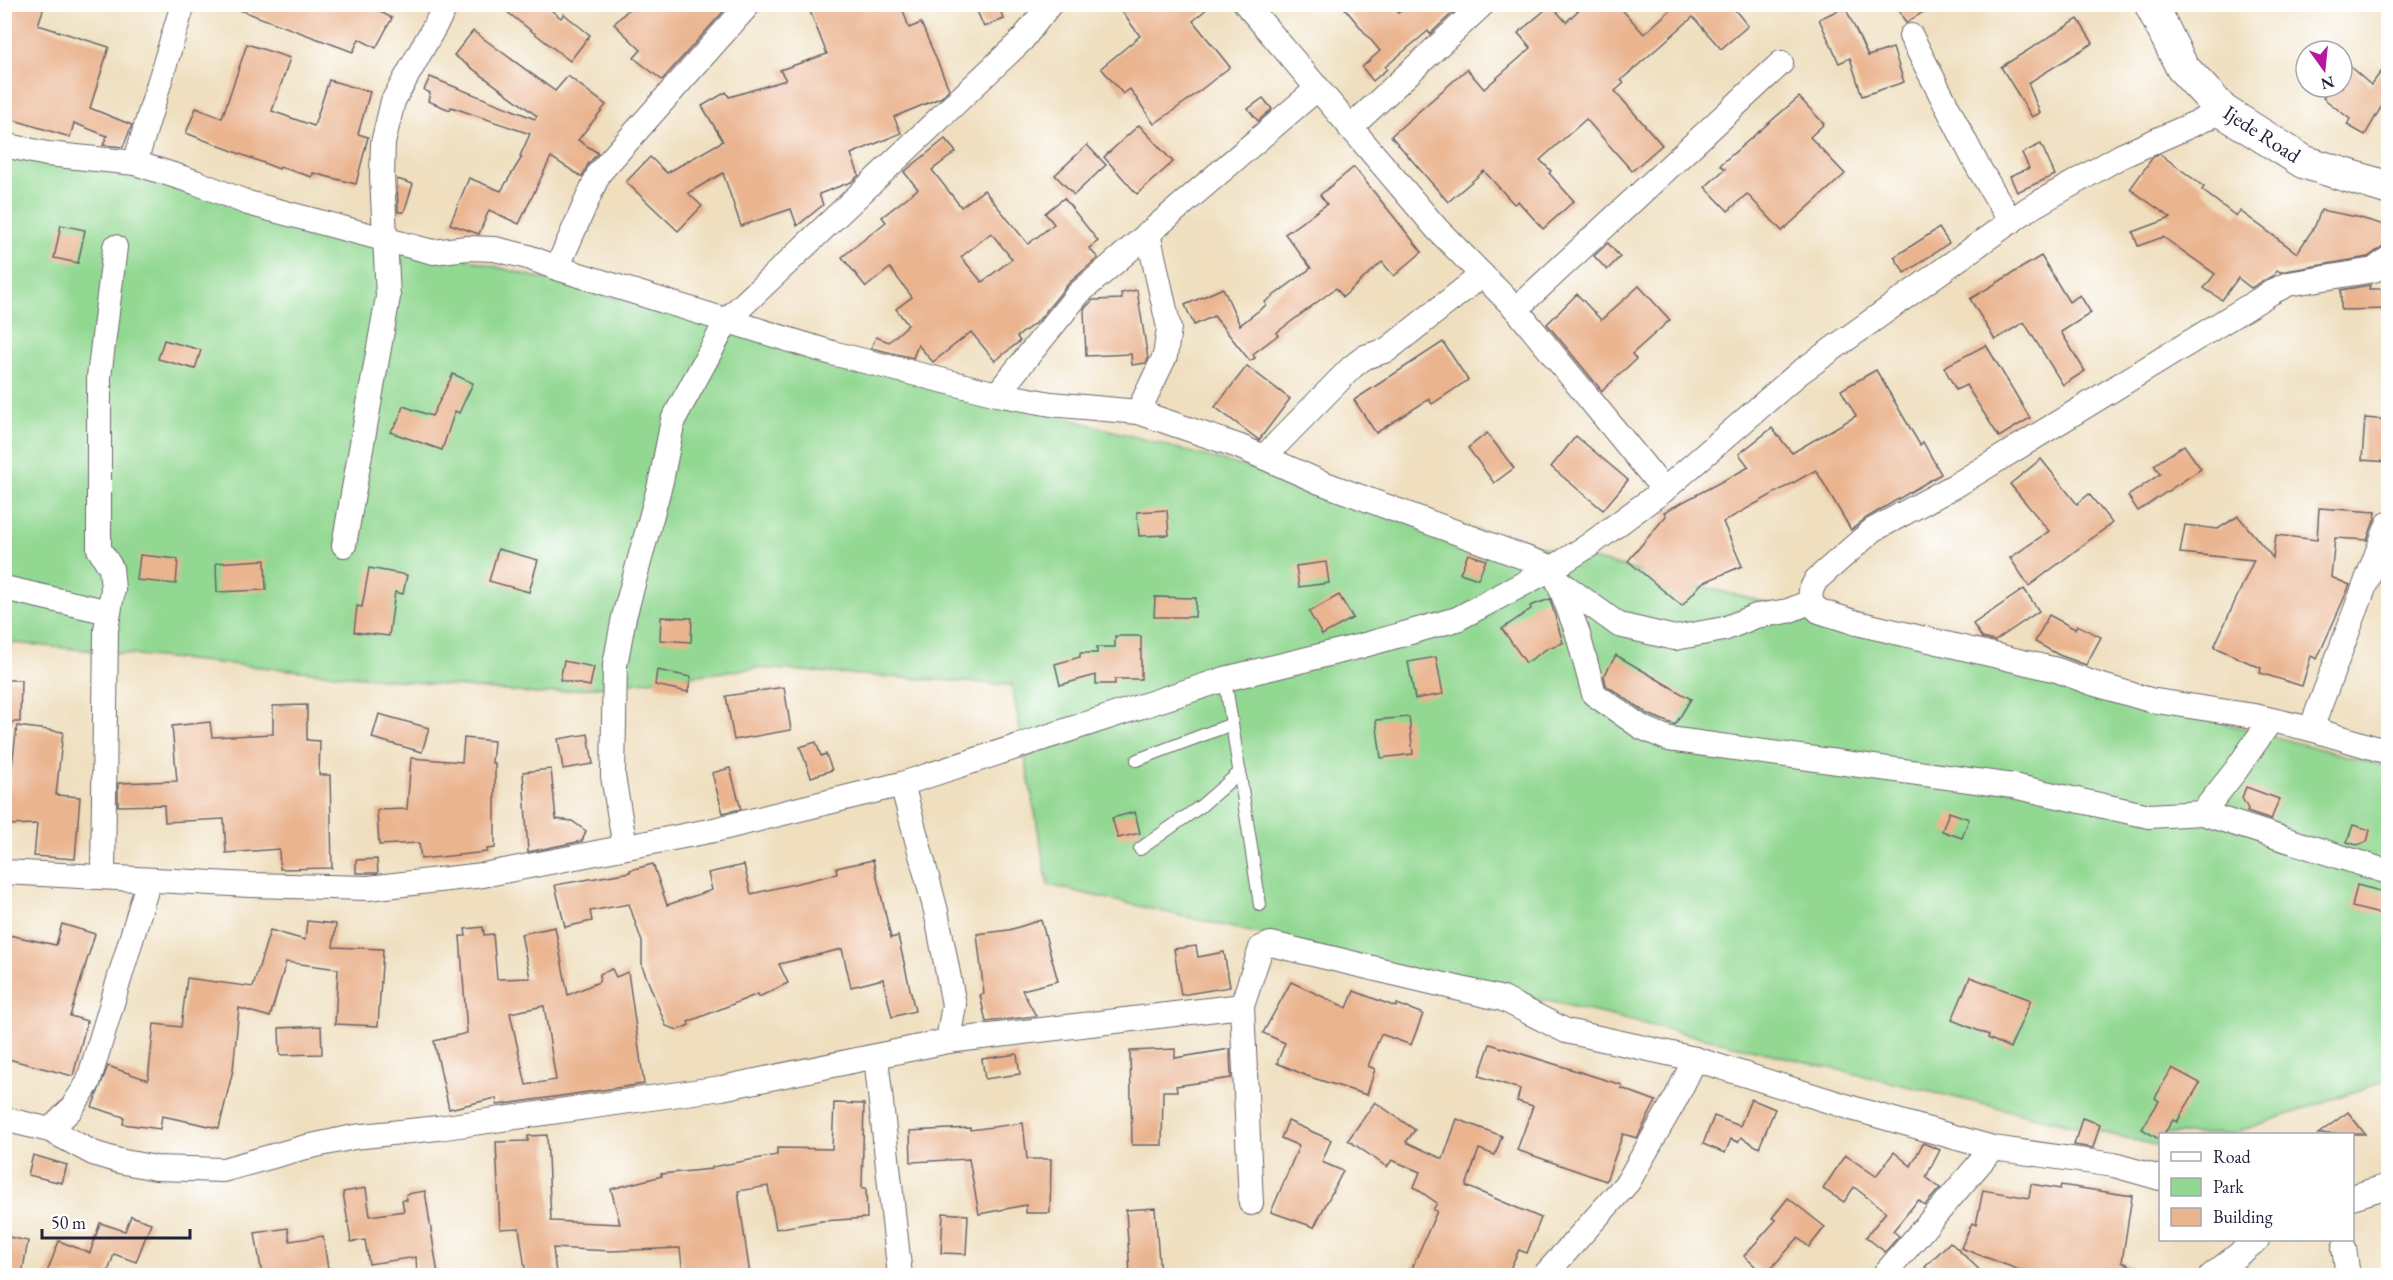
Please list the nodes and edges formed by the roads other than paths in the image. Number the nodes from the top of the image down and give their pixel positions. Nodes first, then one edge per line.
1 (183, 4) edge
2 (447, 4) edge
3 (749, 4) edge
4 (1050, 4) edge
5 (1246, 4) edge
6 (1483, 4) edge
7 (2151, 4) edge
8 (2175, 4) edge
9 (1911, 36) dead end
10 (1781, 63) dead end
11 (1318, 88) junction
12 (2223, 111) junction
13 (1350, 128) junction
14 (4, 145) edge
15 (135, 164) junction
16 (2388, 165) edge
17 (2388, 188) edge
18 (2011, 222) junction
19 (1148, 233) junction
20 (386, 238) junction
21 (115, 247) dead end
22 (2388, 259) edge
23 (557, 268) junction
24 (1482, 275) junction
25 (1516, 309) junction
26 (729, 319) junction
27 (998, 394) junction
28 (1138, 412) junction
29 (1264, 457) junction
30 (1664, 490) junction
31 (2388, 524) edge
32 (344, 545) dead end
33 (1556, 574) junction
34 (4, 588) edge
35 (1810, 602) junction
36 (109, 612) junction
37 (1225, 679) junction
38 (2271, 720) junction
39 (1232, 724) junction
40 (2311, 729) junction
41 (2388, 752) edge
42 (1137, 760) dead end
43 (1240, 772) junction
44 (902, 784) junction
45 (2202, 813) junction
46 (624, 847) junction
47 (1140, 849) dead end
48 (4, 872) edge
49 (2388, 872) edge
50 (103, 877) junction
51 (149, 880) junction
52 (1260, 905) dead end
53 (1242, 1006) junction
54 (948, 1041) junction
55 (876, 1057) junction
56 (1695, 1059) junction
57 (4, 1119) edge
58 (50, 1130) junction
59 (1993, 1148) junction
60 (2159, 1178) edge
61 (2388, 1186) edge
62 (2354, 1196) edge
63 (1251, 1203) dead end
64 (2254, 1241) edge
65 (2344, 1248) dead end
66 (900, 1275) edge
67 (1544, 1275) edge
68 (1883, 1275) edge
69 (2211, 1275) edge
70 (2348, 1275) edge

1 - 15 street
2 - 20 street
3 - 23 street
4 - 26 street
5 - 11 street
6 - 13 street
7 - 12 main road, Ijede Road
8 - 16 main road, Ijede Road
9 - 18 street
10 - 25 street
11 - 13 street
11 - 19 street
12 - 17 main road, Ijede Road
12 - 18 street
13 - 24 street
14 - 15 street
15 - 20 street
18 - 30 street
19 - 27 street
19 - 28 street
20 - 23 street
20 - 32 street
21 - 36 street
22 - 35 street
23 - 26 street
24 - 25 street
24 - 29 street
25 - 30 street
26 - 27 street
26 - 46 street
27 - 28 street
28 - 29 street
29 - 33 street
30 - 33 street
31 - 40 street
33 - 35 street
33 - 37 street
33 - 45 street
34 - 36 street
35 - 38 street
36 - 50 street
37 - 39 lane
37 - 44 street
38 - 40 street
38 - 45 street
39 - 42 lane
39 - 43 lane
40 - 41 street
43 - 47 lane
43 - 52 lane
44 - 46 street
44 - 54 street
45 - 49 street
46 - 51 street
48 - 50 street
50 - 51 street
51 - 58 street
53 - 54 street
53 - 56 street
53 - 63 street
54 - 55 street
55 - 58 street
55 - 66 street
56 - 59 street
56 - 67 street
57 - 58 street
59 - 60 street
59 - 68 street
61 - 62 street
64 - 69 street
65 - 70 street

